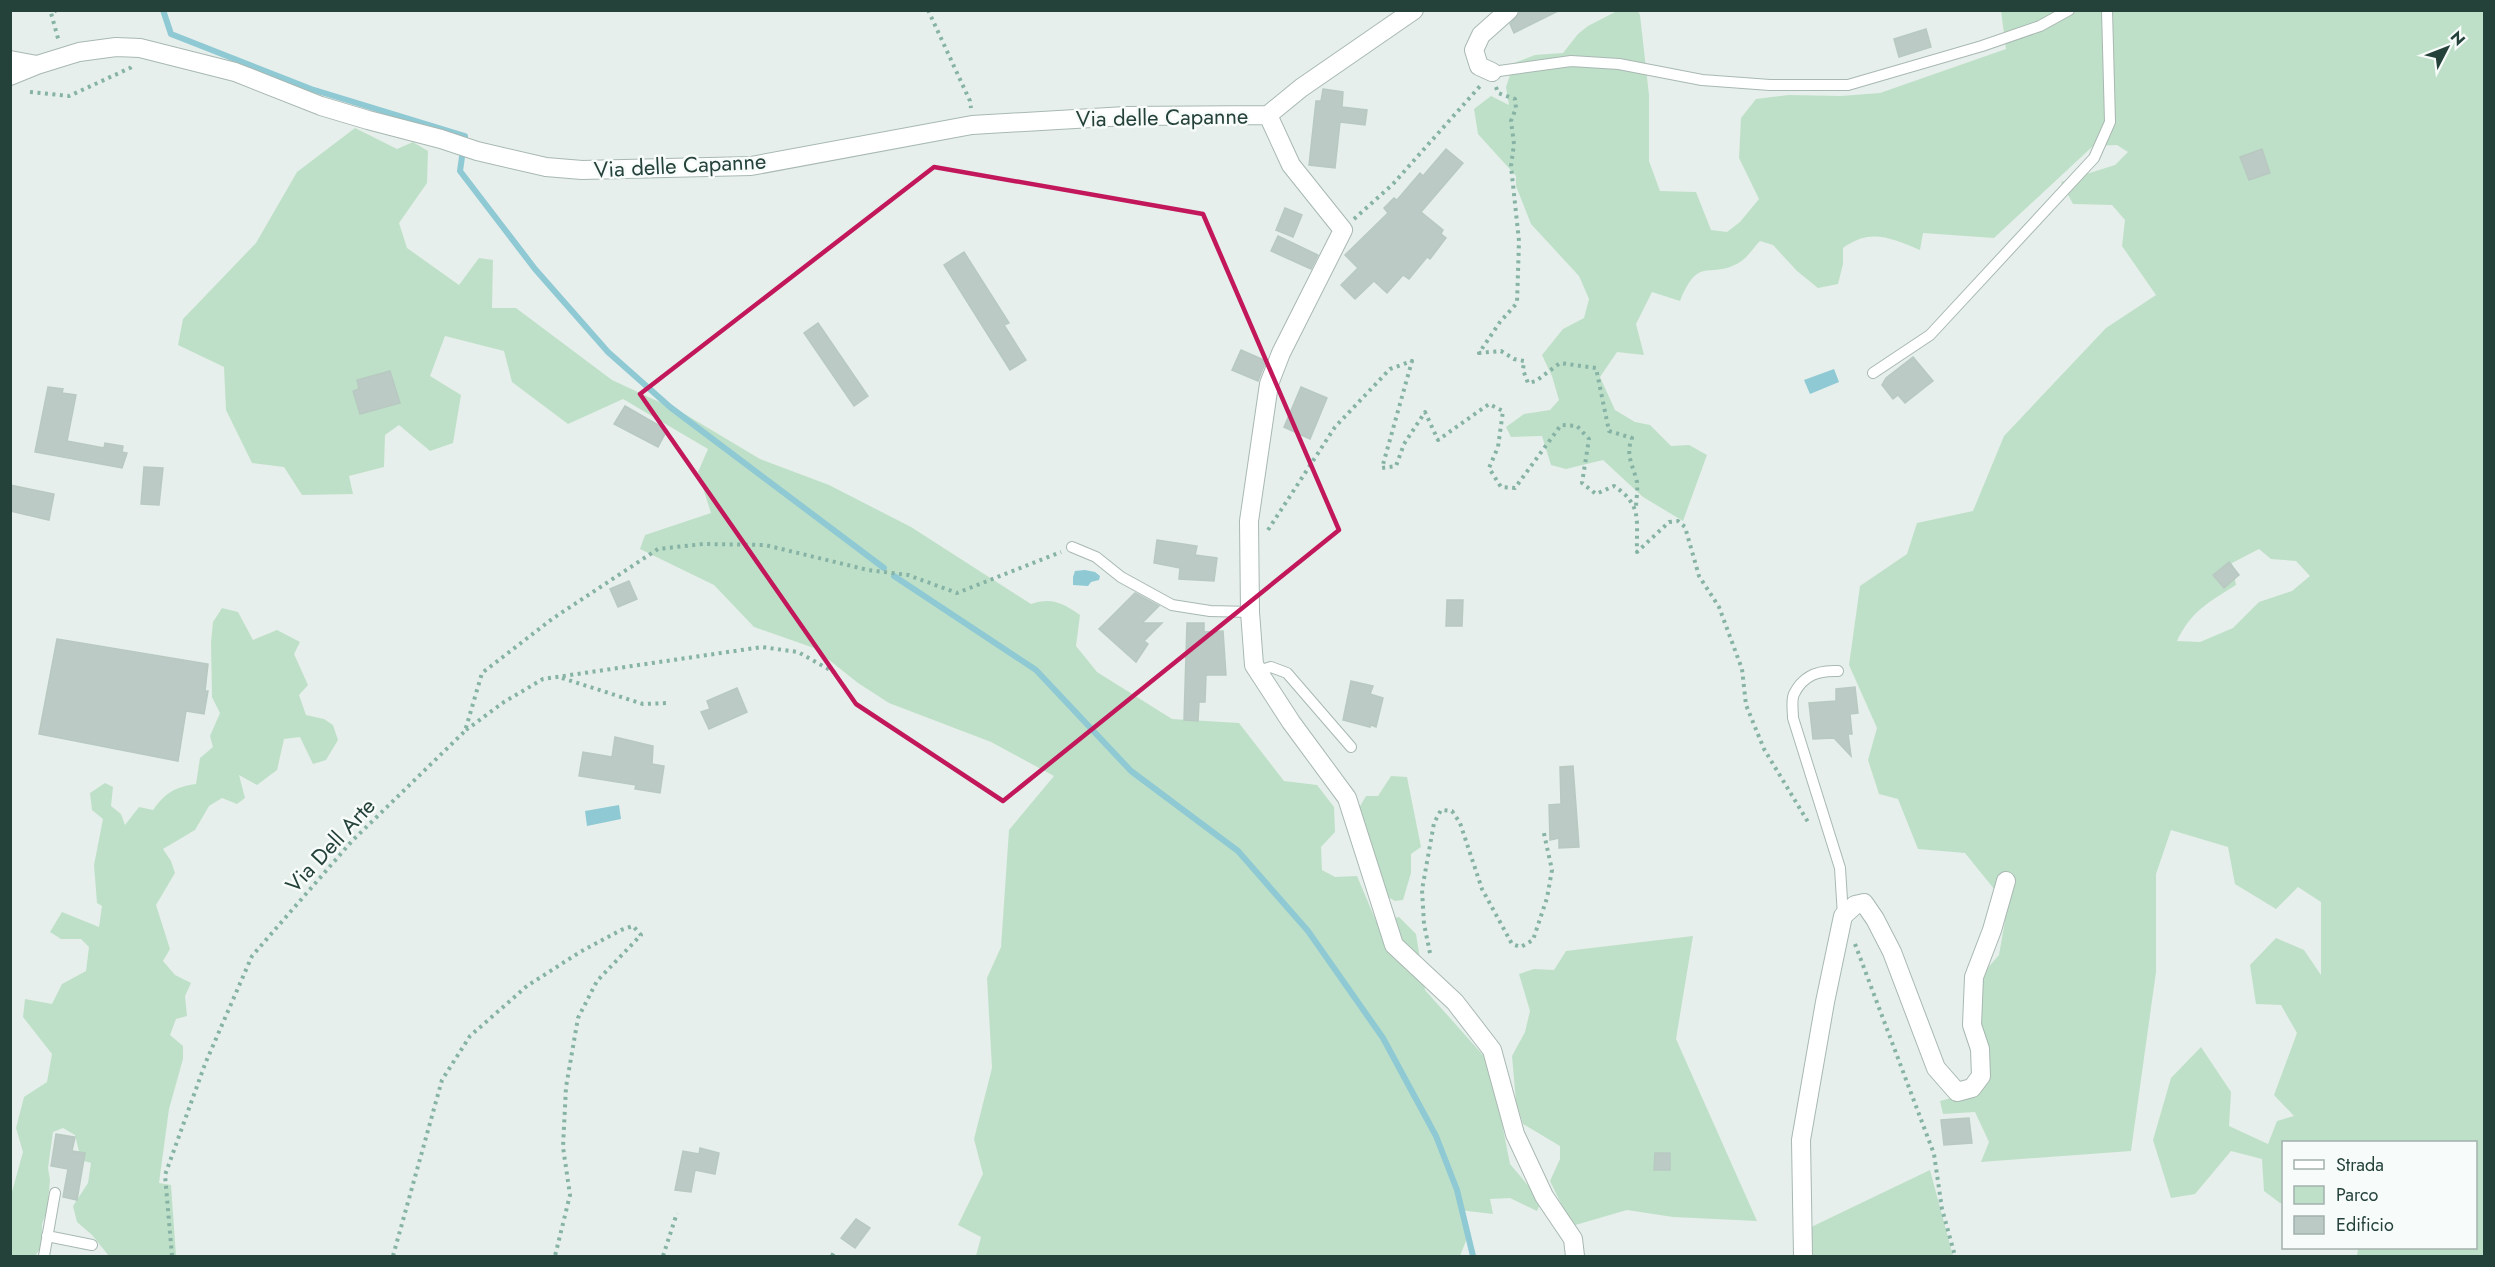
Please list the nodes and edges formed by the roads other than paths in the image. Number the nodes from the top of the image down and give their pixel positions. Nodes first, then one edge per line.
1 (1414, 10) edge
2 (1509, 10) edge
3 (2069, 10) edge
4 (2107, 10) edge
5 (10, 60) edge
6 (37, 65) junction
7 (1492, 72) joint
8 (10, 76) edge
9 (1268, 115) junction
10 (1873, 373) dead end
11 (1072, 547) road end
12 (1250, 612) junction
13 (1258, 671) junction
14 (1838, 671) dead end
15 (1351, 747) dead end
16 (2006, 881) dead end
17 (1843, 916) junction
18 (55, 1193) dead end
19 (47, 1236) junction
20 (92, 1245) dead end
21 (44, 1257) edge
22 (1575, 1257) edge
23 (1803, 1257) edge

1 - 9 street, Via delle Capanne
2 - 7 street
3 - 7 lane
4 - 10 lane
5 - 6 street, Via delle Capanne
6 - 8 street, Via delle Capanne
6 - 9 street, Via delle Capanne
9 - 12 street
11 - 12 lane
12 - 13 street
13 - 15 lane
13 - 22 street
14 - 17 lane
16 - 17 street
17 - 23 street
18 - 19 lane
19 - 20 lane
19 - 21 lane

